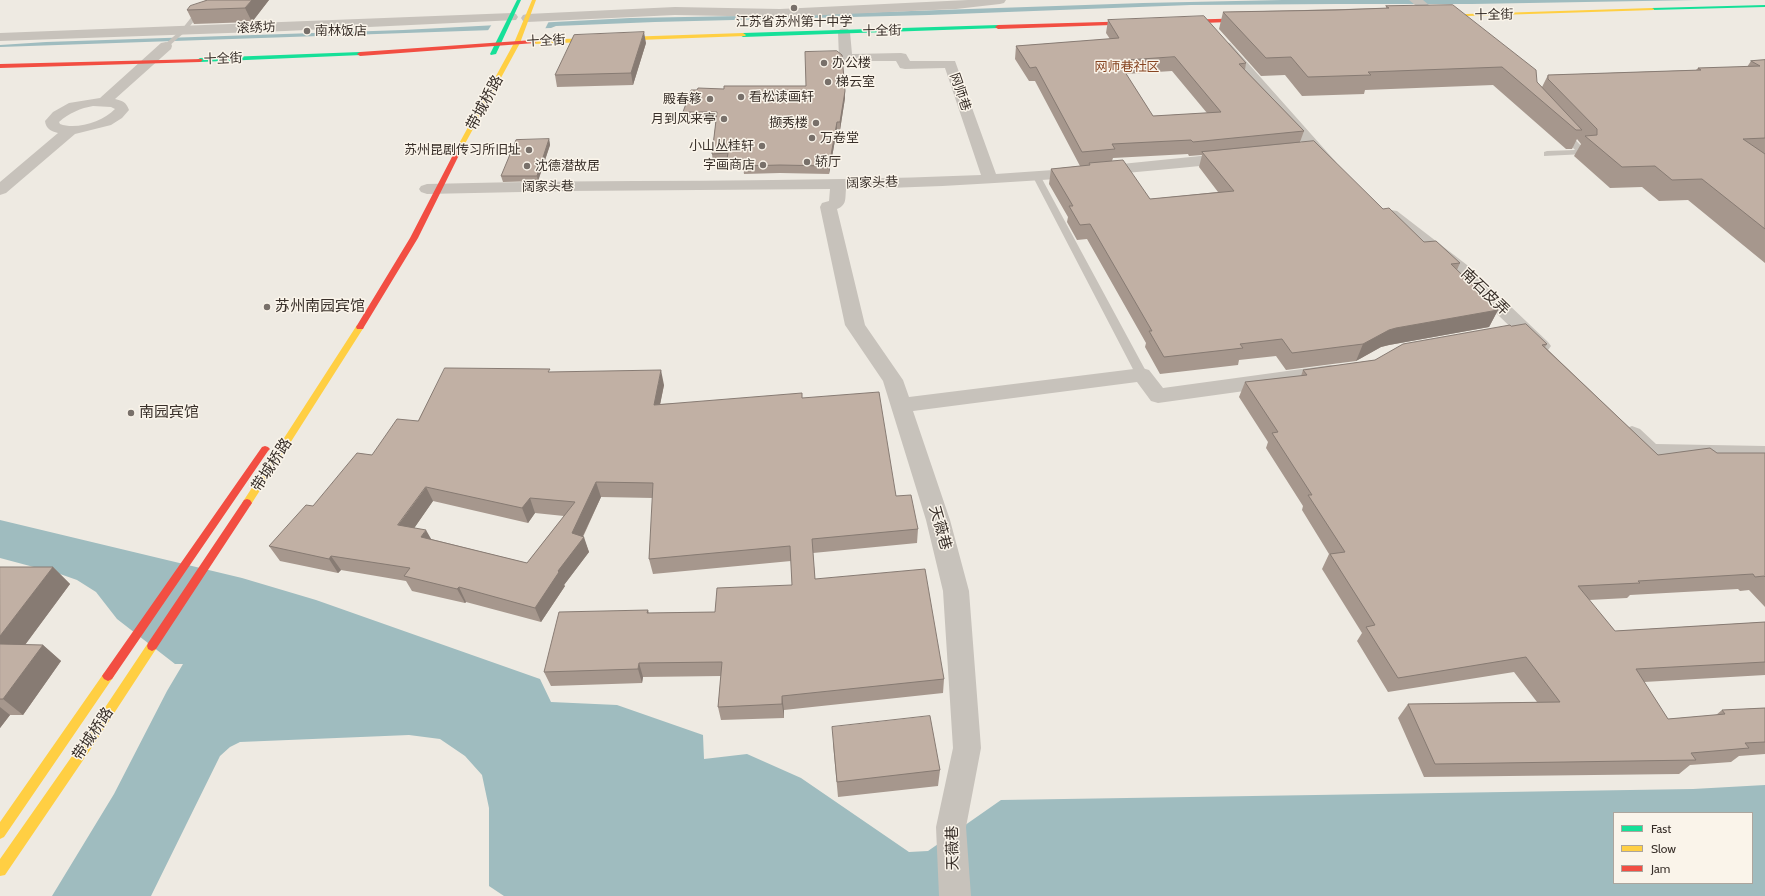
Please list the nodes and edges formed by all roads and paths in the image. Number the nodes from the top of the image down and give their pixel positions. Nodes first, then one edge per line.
1 (208, 0) edge
2 (519, 0) edge
3 (534, 0) edge
4 (781, 0) edge
5 (1000, 0) edge
6 (1418, 5) edge
7 (1765, 6) edge
8 (780, 13) junction
9 (1436, 16) joint
10 (1455, 16) junction
11 (512, 17) junction
12 (527, 18) junction
13 (1265, 20) edge
14 (1203, 21) junction
15 (1148, 22) edge
16 (1172, 22) edge
17 (1467, 26) edge
18 (183, 31) junction
19 (844, 32) junction
20 (0, 37) edge
21 (519, 39) junction
22 (498, 44) junction
23 (166, 46) joint
24 (148, 62) junction
25 (489, 64) dead end
26 (0, 66) edge
27 (103, 102) junction
28 (1557, 125) edge
29 (71, 130) junction
30 (1548, 154) dead end
31 (1246, 156) edge
32 (1338, 174) edge
33 (1038, 177) junction
34 (990, 180) junction
35 (838, 184) junction
36 (430, 189) junction
37 (0, 190) edge
38 (1375, 203) edge
39 (1523, 328) junction
40 (1499, 333) edge
41 (1550, 355) edge
42 (1353, 369) edge
43 (1142, 375) junction
44 (901, 405) junction
45 (1617, 420) edge
46 (270, 441) dead end
47 (1765, 454) edge
48 (0, 833) edge
49 (0, 870) edge
50 (955, 896) edge

1 - 18 lane
2 - 11 main road, 带城桥路
3 - 12 main road, 带城桥路
4 - 8 street
5 - 8 street
6 - 9 street
7 - 10 main road, 十全街
8 - 12 street
9 - 10 main road, 十全街
10 - 17 lane
11 - 18 street, 滚绣坊
11 - 22 main road, 带城桥路
12 - 21 main road, 带城桥路
13 - 14 main road
14 - 16 main road
14 - 32 street
15 - 19 main road, 十全街
18 - 20 street, 滚绣坊
18 - 23 lane
19 - 21 main road, 十全街
19 - 34 street, 网师巷
21 - 22 main road, 十全街
21 - 36 main road, 带城桥路
22 - 24 main road, 十全街
22 - 25 main road, 带城桥路
23 - 24 street
24 - 26 main road, 十全街
24 - 27 street
27 - 29 street
27 - 29 street
28 - 30 lane
29 - 37 street
31 - 33 street, 阔家头巷
33 - 34 street, 阔家头巷
33 - 43 lane
34 - 35 street, 阔家头巷
35 - 36 street, 阔家头巷
35 - 44 street, 天薇巷
36 - 49 main road, 带城桥路
38 - 39 street, 南石皮弄
39 - 40 street
39 - 41 street, 南石皮弄
42 - 43 street
43 - 44 street
44 - 50 street, 天薇巷
45 - 47 street
46 - 48 main road, 带城桥路

